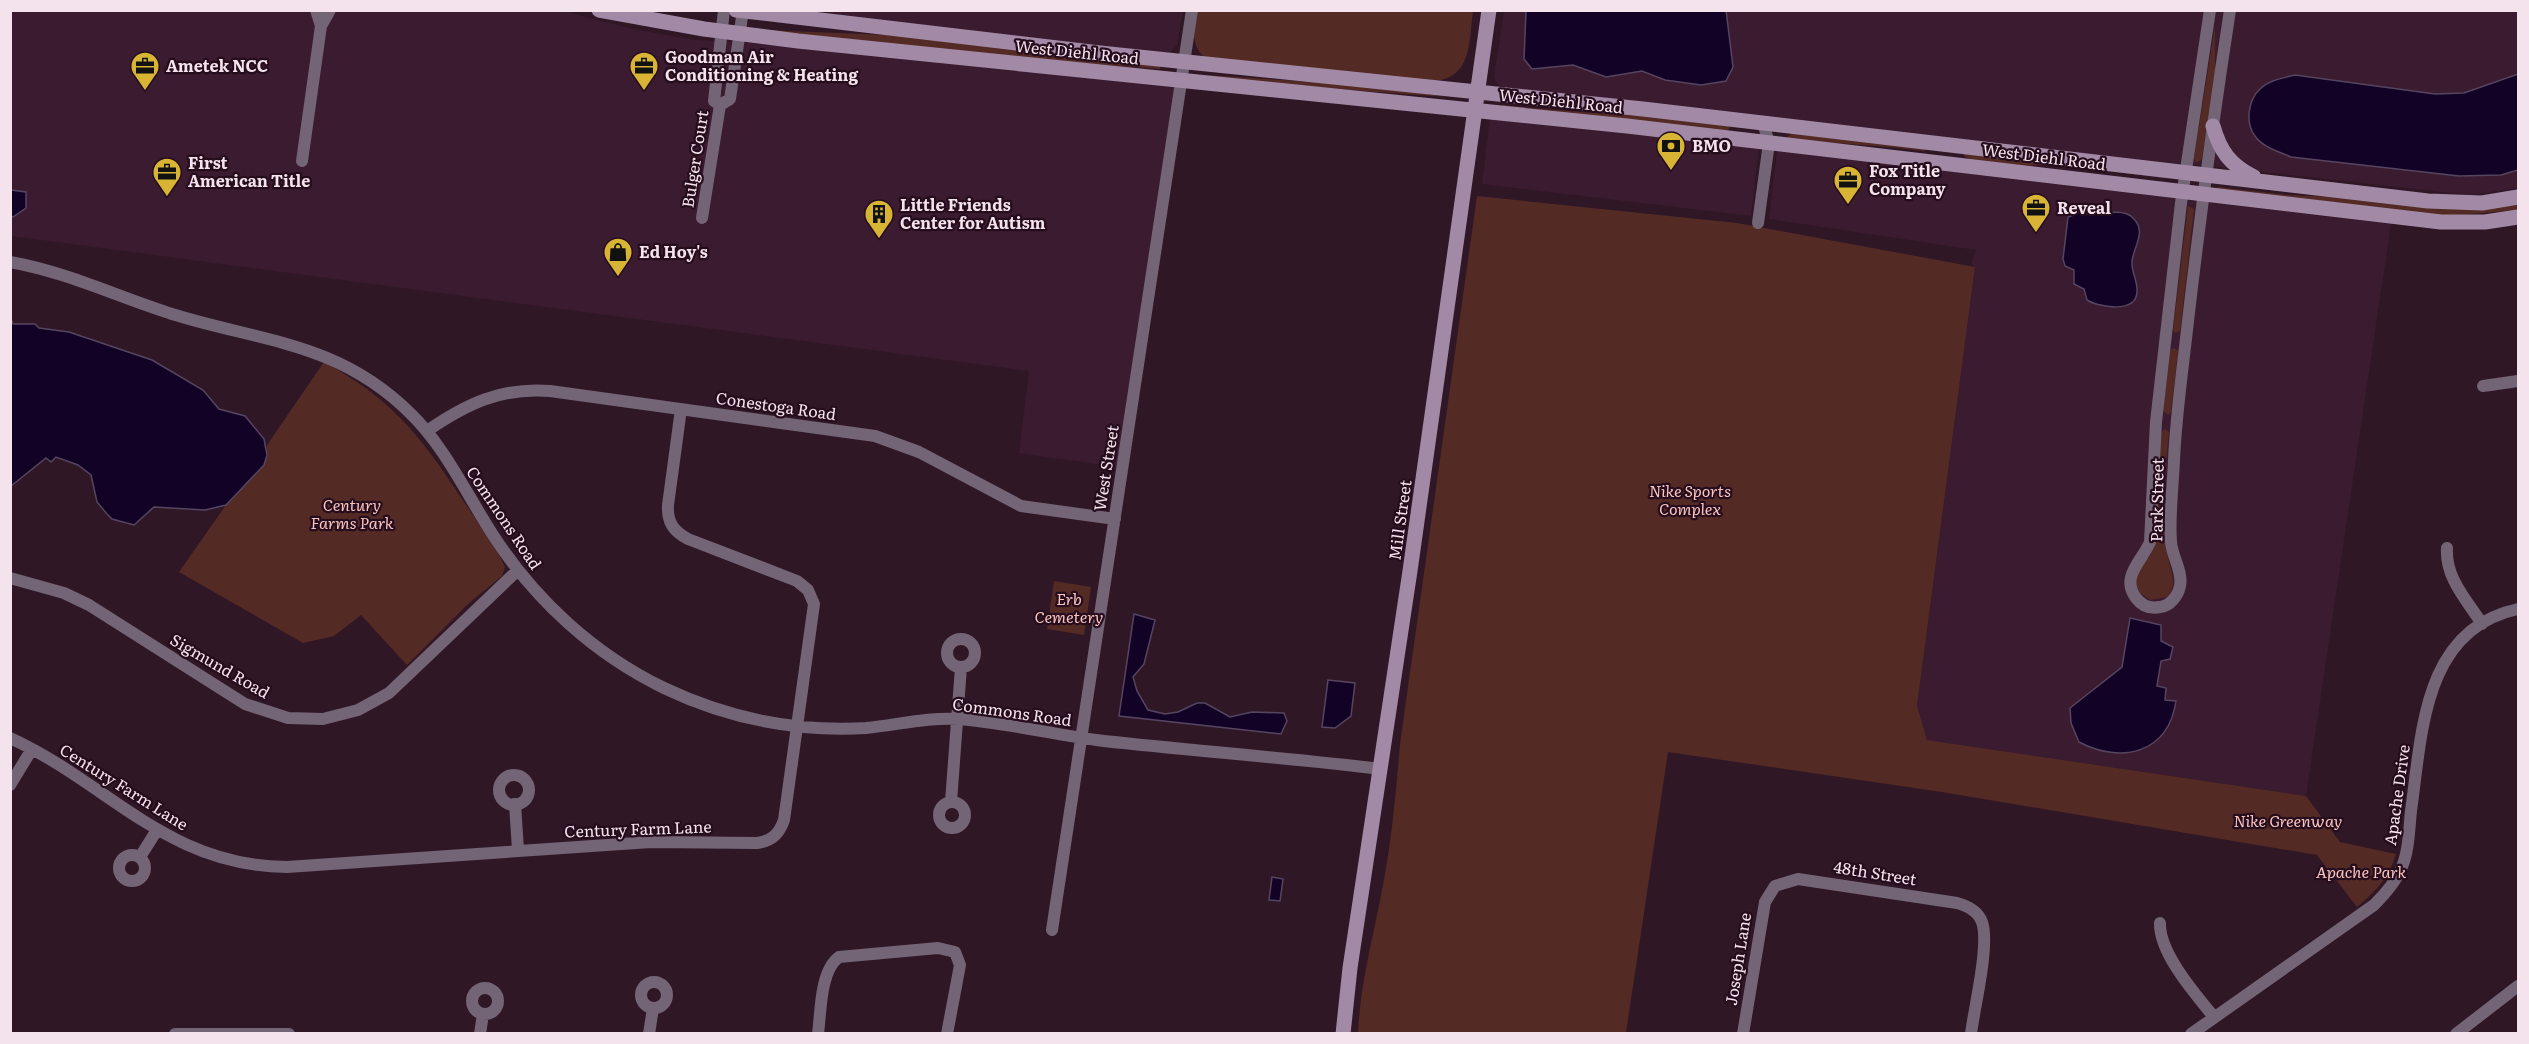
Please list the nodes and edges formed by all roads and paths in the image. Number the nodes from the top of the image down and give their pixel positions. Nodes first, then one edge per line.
1 (316, 10) edge
2 (330, 10) edge
3 (599, 10) edge
4 (724, 10) edge
5 (1192, 10) edge
6 (1489, 10) edge
7 (2210, 10) edge
8 (2230, 10) edge
9 (740, 11) edge
10 (321, 26) junction
11 (722, 32) junction
12 (739, 34) junction
13 (1184, 62) junction
14 (1182, 81) junction
15 (1477, 92) junction
16 (720, 105) junction
17 (1474, 110) junction
18 (1763, 123) junction
19 (2213, 126) junction
20 (1768, 143) junction
21 (302, 161) dead end
22 (2187, 172) junction
23 (2206, 174) junction
24 (2262, 181) junction
25 (2183, 191) junction
26 (2203, 193) junction
27 (2518, 197) edge
28 (2518, 217) edge
29 (702, 218) dead end
30 (1758, 223) dead end
31 (10, 262) edge
32 (2518, 381) edge
33 (2483, 386) dead end
34 (681, 409) junction
35 (427, 431) junction
36 (1115, 519) junction
37 (2447, 548) dead end
38 (518, 570) junction
39 (10, 578) edge
40 (2518, 609) edge
41 (2482, 624) junction
42 (961, 667) dead end
43 (957, 719) junction
44 (796, 727) junction
45 (10, 738) edge
46 (1083, 738) junction
47 (32, 749) junction
48 (1381, 769) junction
49 (10, 785) edge
50 (951, 802) dead end
51 (515, 804) dead end
52 (158, 830) junction
53 (518, 850) junction
54 (140, 857) dead end
55 (1771, 891) joint
56 (2160, 923) dead end
57 (1053, 930) dead end
58 (2518, 986) edge
59 (653, 1008) dead end
60 (483, 1014) dead end
61 (2214, 1017) junction
62 (175, 1034) edge
63 (289, 1034) edge
64 (480, 1034) edge
65 (649, 1034) edge
66 (818, 1034) edge
67 (947, 1034) edge
68 (1343, 1034) edge
69 (1743, 1034) edge
70 (1971, 1034) edge
71 (2191, 1034) edge
72 (2456, 1034) edge

1 - 10 street
2 - 10 street
3 - 11 street, West Diehl Road
4 - 11 street, Bulger Court
5 - 13 street, West Street
6 - 15 street, Mill Street
7 - 22 street, Park Street
8 - 19 street, Park Street
9 - 12 street, Bulger Court
9 - 13 street, West Diehl Road
10 - 21 street
11 - 12 street, West Diehl Road
11 - 16 street, Bulger Court
12 - 14 street, West Diehl Road
12 - 16 street, Bulger Court
13 - 14 street, West Street
13 - 15 street, West Diehl Road
14 - 17 street, West Diehl Road
14 - 36 street, West Street
15 - 17 street, Mill Street
15 - 18 street, West Diehl Road
16 - 29 street, Bulger Court
17 - 20 street, West Diehl Road
17 - 48 street, Mill Street
18 - 20 street
18 - 22 street, West Diehl Road
19 - 23 street, Park Street
19 - 24 street
20 - 25 street, West Diehl Road
20 - 30 street
22 - 23 street, West Diehl Road
22 - 25 street, Park Street
23 - 24 street, West Diehl Road
23 - 26 street, Park Street
24 - 27 street, West Diehl Road
25 - 26 street, West Diehl Road
25 - 26 street, Park Street
26 - 28 street, West Diehl Road
31 - 35 street, Commons Road
32 - 33 street
34 - 35 street, Conestoga Road
34 - 36 street, Conestoga Road
34 - 44 street, Century Farm Lane
35 - 38 street, Commons Road
36 - 46 street, West Street
37 - 41 street
38 - 39 street, Sigmund Road
38 - 44 street, Commons Road
40 - 41 street, Apache Drive
41 - 61 street, Apache Drive
42 - 43 street
43 - 44 street, Commons Road
43 - 46 street, Commons Road
43 - 50 street
44 - 53 street, Century Farm Lane
45 - 47 street, Century Farm Lane
46 - 48 street, Commons Road
46 - 57 street, West Street
47 - 49 street
47 - 52 street, Century Farm Lane
48 - 68 street, Mill Street
51 - 53 street
52 - 53 street, Century Farm Lane
52 - 54 street
55 - 69 street, Joseph Lane
55 - 70 street, 48th Street
56 - 61 street
58 - 72 street
59 - 65 street
60 - 64 street
61 - 71 street, Apache Drive
62 - 63 street
66 - 67 street

